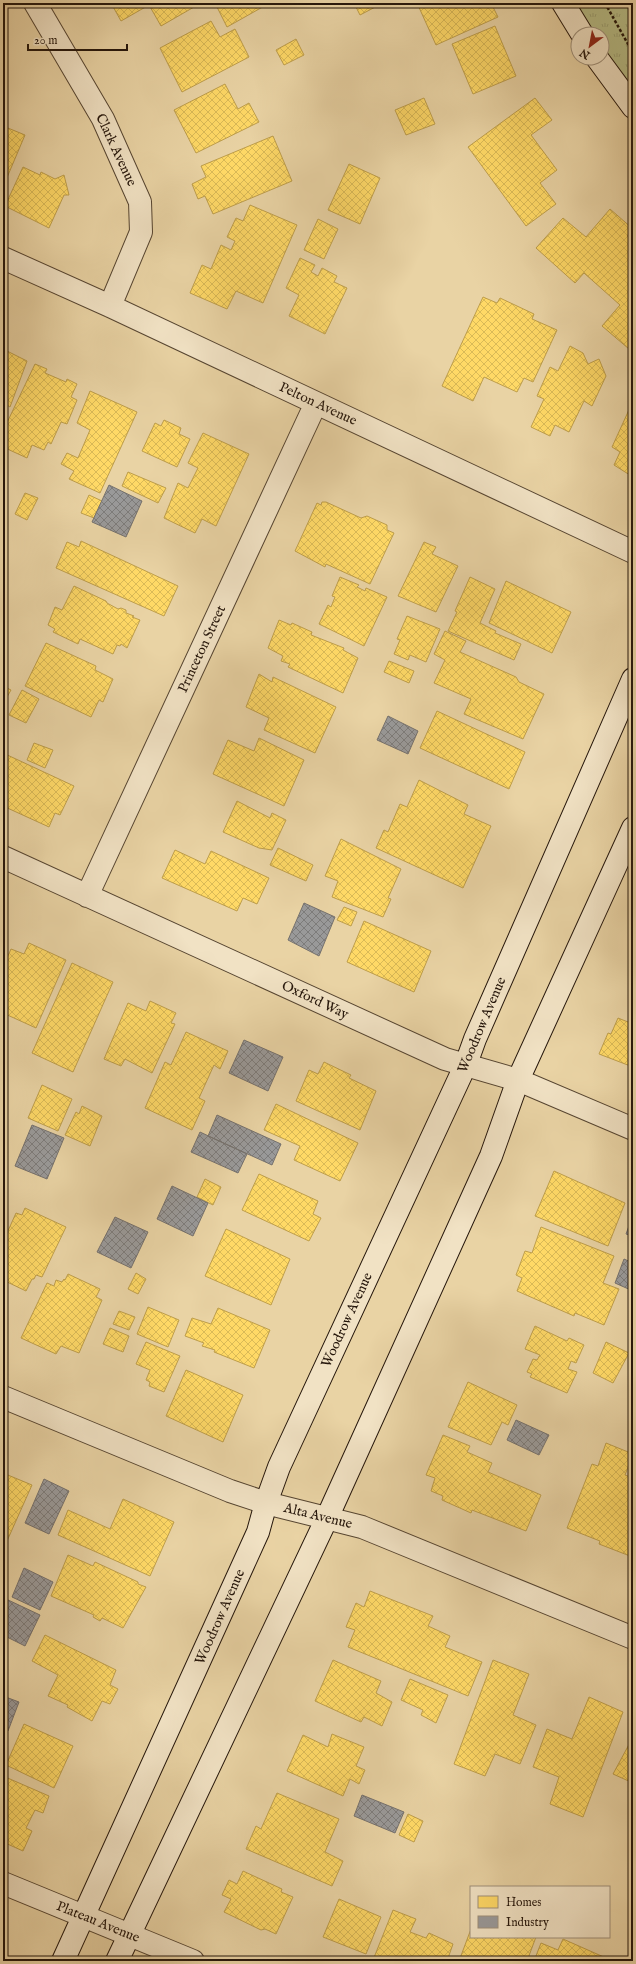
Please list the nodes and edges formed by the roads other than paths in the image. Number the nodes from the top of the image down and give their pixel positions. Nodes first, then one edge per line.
1 (35, 3) edge
2 (563, 3) edge
3 (577, 26) edge
4 (603, 66) edge
5 (633, 107) edge
6 (3, 258) edge
7 (110, 306) junction
8 (316, 403) junction
9 (633, 552) edge
10 (633, 679) edge
11 (633, 828) edge
12 (3, 857) edge
13 (87, 896) junction
14 (466, 1064) junction
15 (518, 1080) junction
16 (633, 1129) edge
17 (3, 1397) edge
18 (266, 1504) junction
19 (327, 1518) junction
20 (633, 1638) edge
21 (3, 1883) edge
22 (84, 1916) junction
23 (129, 1934) junction
24 (63, 1961) edge
25 (117, 1961) edge
26 (193, 1961) edge

1 - 7 street, Clark Avenue
2 - 3 street
4 - 5 street
6 - 7 street, Pelton Avenue
7 - 8 street, Pelton Avenue
8 - 9 street, Pelton Avenue
8 - 13 street, Princeton Street
10 - 14 street, Woodrow Avenue
11 - 15 street
12 - 13 street, Oxford Way
13 - 14 street, Oxford Way
14 - 15 street, Oxford Way
14 - 18 street, Woodrow Avenue
15 - 16 street, Oxford Way
15 - 19 street
17 - 18 street, Alta Avenue
18 - 19 street, Alta Avenue
18 - 22 street, Woodrow Avenue
19 - 20 street, Alta Avenue
19 - 23 street
21 - 22 street, Plateau Avenue
22 - 23 street, Plateau Avenue
22 - 24 street, Woodrow Avenue
23 - 25 street
23 - 26 street, Plateau Avenue

